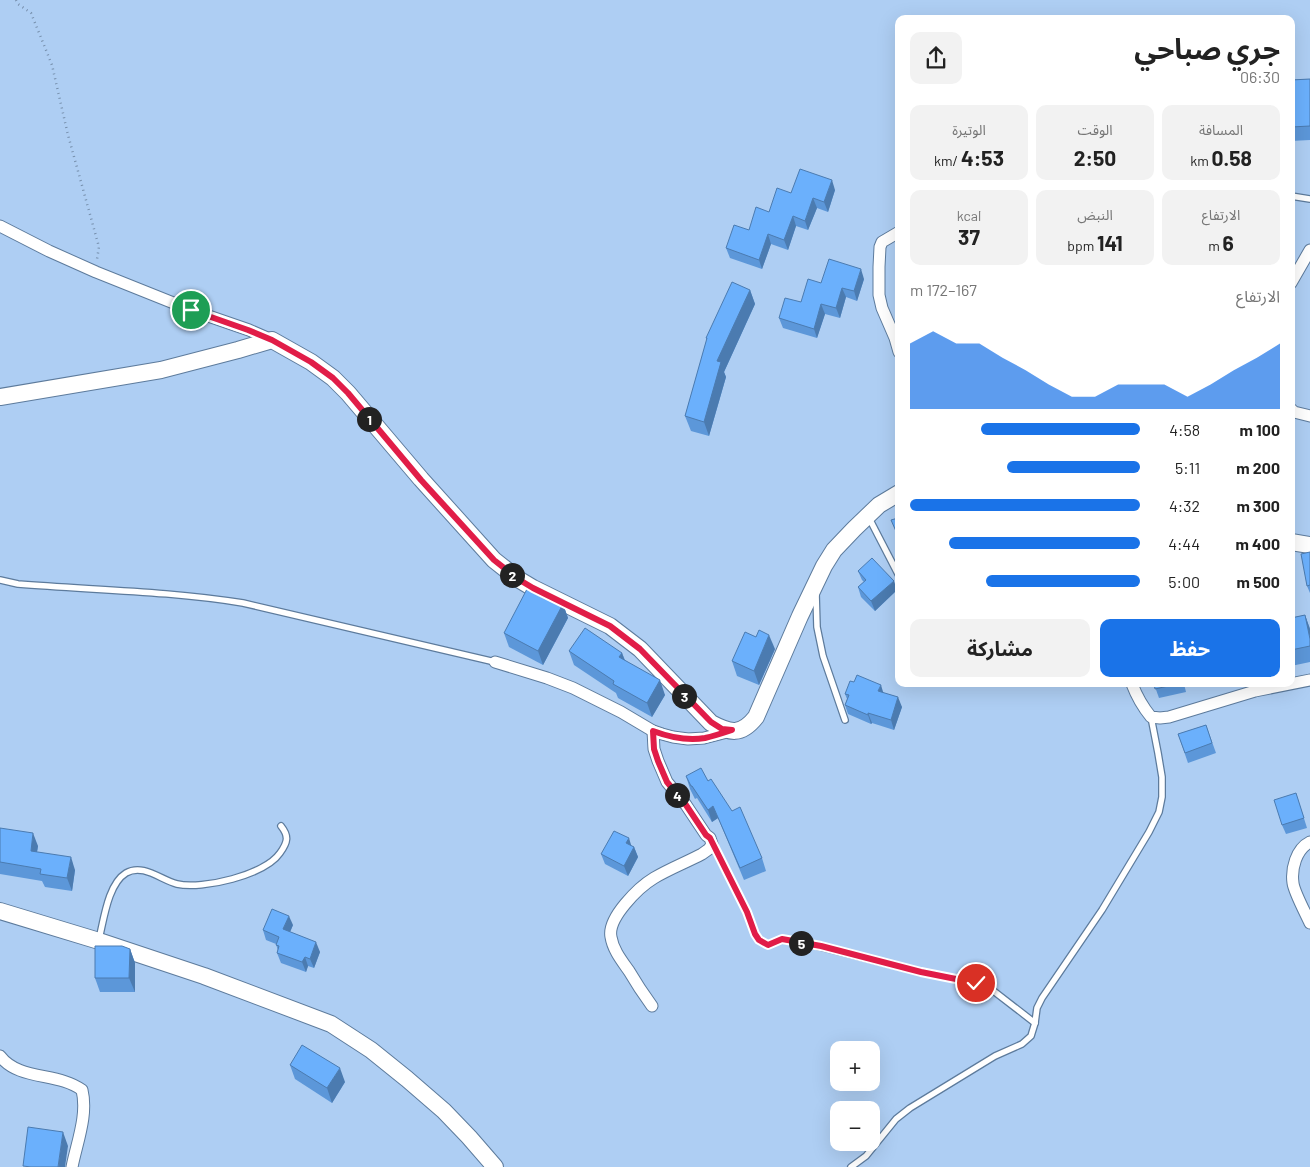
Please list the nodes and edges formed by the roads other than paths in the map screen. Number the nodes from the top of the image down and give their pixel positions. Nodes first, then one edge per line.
1 (1295, 197) edge
2 (1310, 199) edge
3 (0, 226) edge
4 (895, 234) edge
5 (1310, 250) edge
6 (1295, 277) edge
7 (895, 338) edge
8 (272, 340) junction
9 (0, 397) edge
10 (1295, 412) edge
11 (1310, 416) edge
12 (895, 495) edge
13 (868, 516) junction
14 (1295, 543) edge
15 (1310, 545) edge
16 (895, 568) edge
17 (0, 580) edge
18 (816, 584) junction
19 (495, 662) joint
20 (1310, 680) edge
21 (1295, 683) edge
22 (1133, 687) edge
23 (1272, 687) edge
24 (1151, 717) junction
25 (845, 720) dead end
26 (732, 730) junction
27 (653, 731) junction
28 (280, 826) dead end
29 (1310, 842) edge
30 (712, 844) junction
31 (0, 910) edge
32 (1310, 923) edge
33 (99, 941) junction
34 (652, 1006) dead end
35 (1035, 1023) junction
36 (0, 1056) edge
37 (72, 1167) edge
38 (495, 1167) edge
39 (851, 1167) edge

1 - 2 lane
3 - 8 street
4 - 7 street
5 - 6 street
8 - 9 street
8 - 26 street
10 - 11 street
12 - 13 street
13 - 16 lane
13 - 18 street
14 - 15 street
17 - 19 lane
18 - 25 lane
18 - 26 street
19 - 27 street
20 - 21 street
22 - 24 street
23 - 24 street
24 - 35 lane
26 - 27 street
27 - 30 street
28 - 33 lane
29 - 32 street
30 - 34 street
30 - 35 lane
31 - 33 street
33 - 38 street
35 - 39 lane
36 - 37 street

